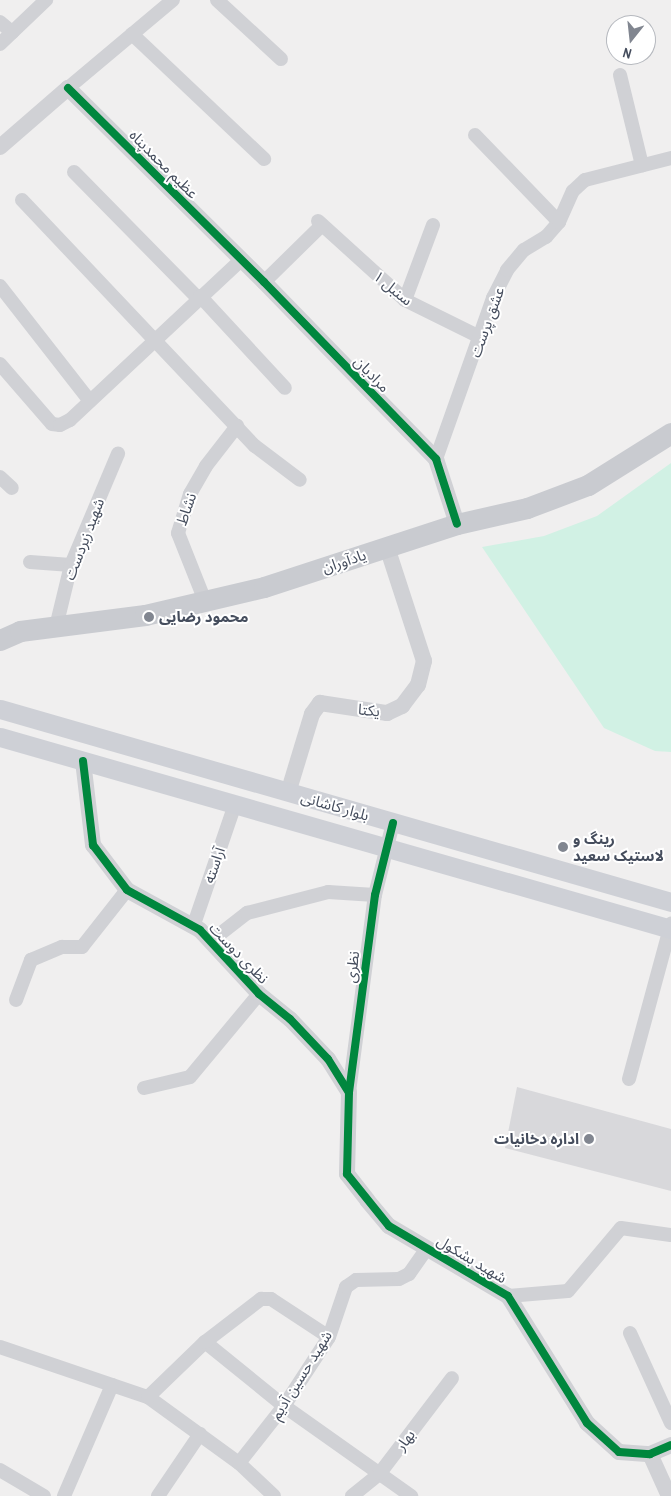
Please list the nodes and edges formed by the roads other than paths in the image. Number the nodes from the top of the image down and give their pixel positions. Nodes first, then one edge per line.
1 (46, 0) edge
2 (174, 0) edge
3 (217, 0) edge
4 (0, 22) edge
5 (12, 32) junction
6 (132, 34) junction
7 (0, 44) edge
8 (281, 59) dead end
9 (620, 75) dead end
10 (68, 88) junction
11 (475, 135) dead end
12 (0, 148) edge
13 (671, 158) edge
14 (264, 159) dead end
15 (642, 165) junction
16 (74, 172) dead end
17 (22, 200) dead end
18 (559, 222) junction
19 (434, 225) dead end
20 (241, 260) junction
21 (264, 282) junction
22 (0, 286) edge
23 (199, 297) junction
24 (405, 300) junction
25 (480, 337) junction
26 (156, 339) junction
27 (0, 364) edge
28 (285, 388) dead end
29 (89, 400) junction
30 (237, 426) junction
31 (671, 433) edge
32 (118, 454) dead end
33 (436, 459) junction
34 (0, 477) edge
35 (300, 480) dead end
36 (12, 488) dead end
37 (457, 524) junction
38 (386, 547) junction
39 (30, 562) dead end
40 (71, 565) junction
41 (205, 601) junction
42 (56, 627) junction
43 (10, 631) edge
44 (0, 640) edge
45 (0, 708) edge
46 (0, 737) edge
47 (83, 761) junction
48 (288, 793) junction
49 (235, 804) junction
50 (394, 823) junction
51 (386, 847) junction
52 (127, 890) junction
53 (375, 895) junction
54 (671, 902) edge
55 (193, 926) junction
56 (671, 927) edge
57 (211, 941) junction
58 (259, 994) junction
59 (16, 1000) dead end
60 (629, 1079) dead end
61 (144, 1088) dead end
62 (349, 1092) junction
63 (671, 1235) edge
64 (427, 1248) junction
65 (508, 1296) junction
66 (630, 1333) dead end
67 (329, 1337) junction
68 (205, 1342) junction
69 (0, 1346) edge
70 (452, 1378) dead end
71 (112, 1384) junction
72 (148, 1397) junction
73 (284, 1406) junction
74 (671, 1423) edge
75 (200, 1434) junction
76 (671, 1444) edge
77 (650, 1454) junction
78 (240, 1463) junction
79 (0, 1470) edge
80 (380, 1473) junction
81 (44, 1496) edge
82 (64, 1496) edge
83 (158, 1496) edge
84 (274, 1496) edge
85 (352, 1496) edge
86 (411, 1496) edge
87 (669, 1496) edge

1 - 5 street
2 - 6 street
3 - 8 street
4 - 5 street
5 - 7 street
6 - 10 street
6 - 14 street
9 - 15 street
10 - 12 street
10 - 20 street, عظیم محمدپناه
11 - 18 street
13 - 15 street, عشق پرست
15 - 18 street, عشق پرست
16 - 23 street
17 - 26 street
18 - 25 street, عشق پرست
19 - 24 street
20 - 21 street, مرادیان
20 - 23 street
21 - 24 street, سنبل ۱
21 - 33 street, مرادیان
22 - 29 street
23 - 26 street
23 - 28 street
24 - 25 street, سنبل ۱
25 - 33 street, عشق پرست
26 - 29 street
26 - 30 street
27 - 29 street
30 - 35 street
30 - 41 street, نشاط
31 - 37 main road, یادآوران
32 - 40 street, شهید زبردست
33 - 37 street, مرادیان
34 - 36 street
37 - 38 main road, یادآوران
38 - 41 main road, یادآوران
38 - 48 street, یکتا
39 - 40 street
40 - 42 street, شهید زبردست
41 - 42 main road, یادآوران
42 - 43 main road, یادآوران
43 - 44 main road, یادآوران
45 - 48 main road, بلوار کاشانی
46 - 47 main road, بلوار کاشانی
47 - 49 main road, بلوار کاشانی
47 - 52 street, نظری دوست
48 - 50 main road, بلوار کاشانی
49 - 51 main road, بلوار کاشانی
49 - 55 street, آراسته
50 - 51 street, نظری
50 - 54 main road, بلوار کاشانی
51 - 53 street, نظری
51 - 56 main road, بلوار کاشانی
52 - 55 street, نظری دوست
52 - 59 street
53 - 57 street
53 - 62 street, نظری
55 - 57 street, نظری دوست
56 - 60 street
57 - 58 street, نظری دوست
58 - 61 street
58 - 62 street, نظری دوست
62 - 64 street, شهید بشکول
63 - 65 street
64 - 65 street, شهید بشکول
64 - 67 street, شهید حسین آدیم
65 - 77 street, شهید بشکول
66 - 74 street
67 - 68 street
67 - 73 street, شهید حسین آدیم
68 - 72 street
68 - 73 street
69 - 71 street
70 - 80 street, بهار
71 - 72 street
71 - 82 street
72 - 75 street
73 - 78 street, شهید حسین آدیم
73 - 80 street
75 - 78 street
75 - 83 street
76 - 77 street, شهید بشکول
77 - 87 street
78 - 84 street
79 - 81 street
80 - 85 street, بهار
80 - 86 street

